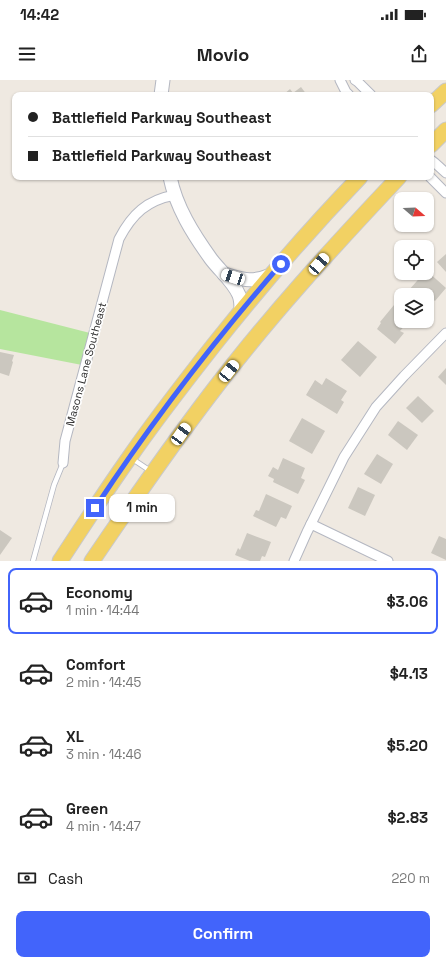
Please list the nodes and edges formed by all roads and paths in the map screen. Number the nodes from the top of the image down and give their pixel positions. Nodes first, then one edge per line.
1 (163, 80) edge
2 (340, 80) edge
3 (355, 80) edge
4 (446, 91) edge
5 (161, 92) edge
6 (346, 92) edge
7 (368, 92) edge
8 (434, 102) edge
9 (446, 130) edge
10 (434, 142) edge
11 (434, 162) edge
12 (446, 173) edge
13 (171, 180) edge
14 (357, 180) edge
15 (397, 180) edge
16 (433, 180) edge
17 (446, 193) edge
18 (175, 195) junction
19 (224, 274) junction
20 (271, 275) junction
21 (241, 310) junction
22 (446, 333) edge
23 (129, 457) junction
24 (64, 463) joint
25 (153, 473) junction
26 (311, 524) junction
27 (33, 561) edge
28 (60, 561) edge
29 (92, 561) edge
30 (294, 561) edge
31 (388, 561) edge

1 - 5 street
2 - 6 street
3 - 7 street
4 - 8 main road
9 - 10 main road
11 - 12 street
13 - 18 street
14 - 20 main road
15 - 25 main road
16 - 17 street
18 - 19 street
18 - 24 street, Masons Lane Southeast
19 - 20 street
19 - 21 street
20 - 21 main road
21 - 23 main road
22 - 26 street
23 - 25 lane
23 - 28 main road
24 - 27 lane, Masons Lane Southeast
25 - 29 main road
26 - 30 street
26 - 31 street

